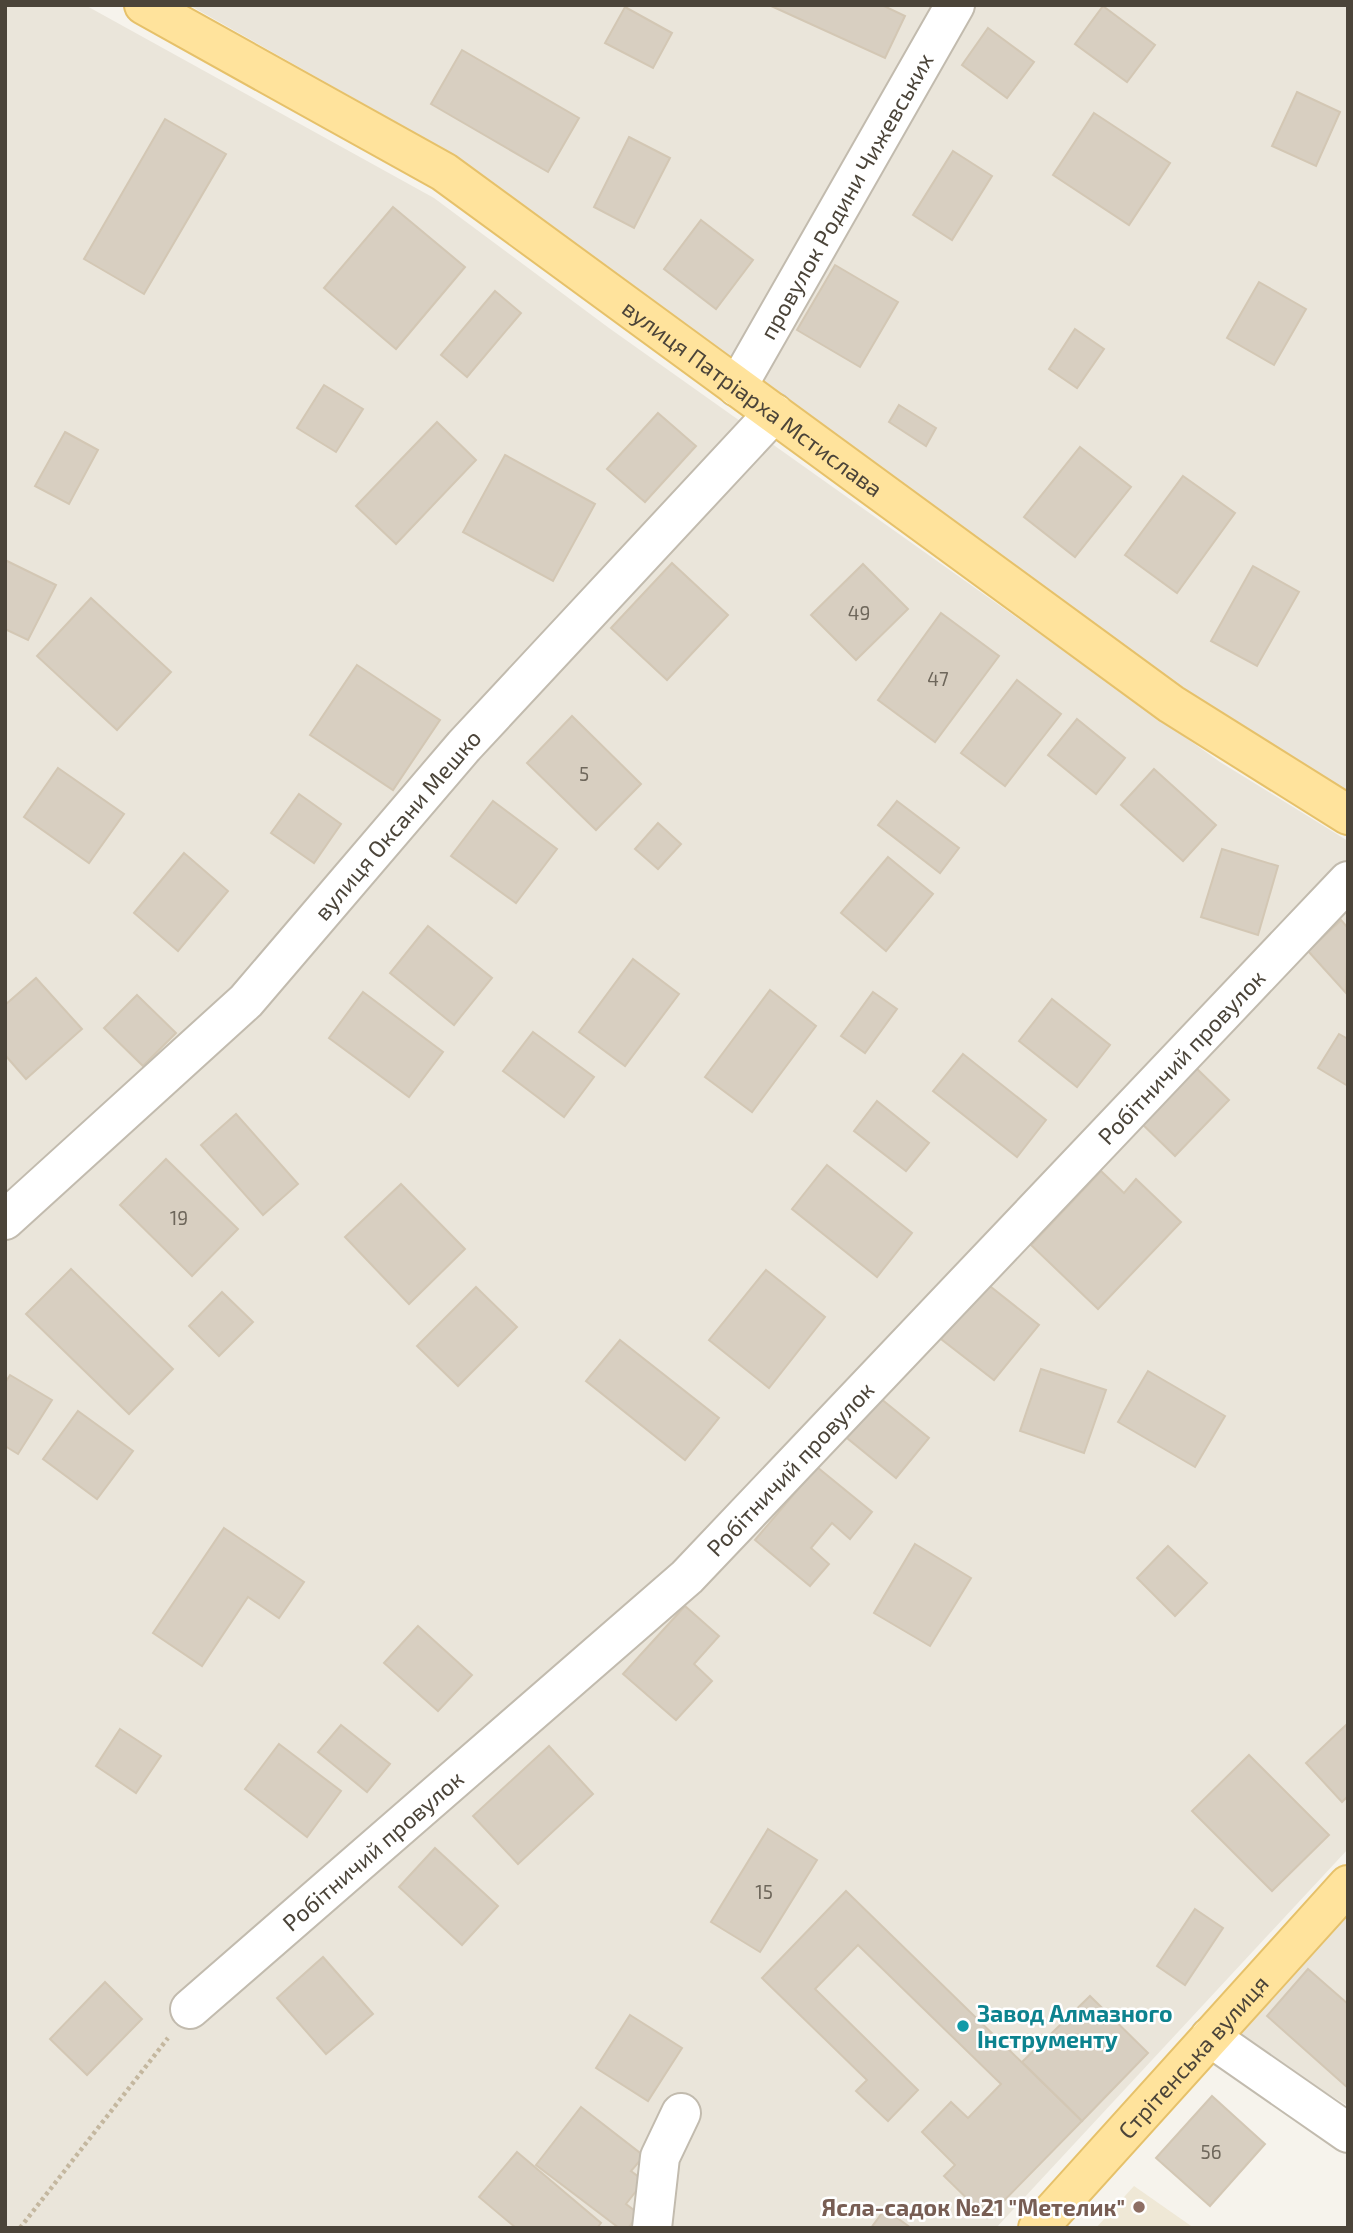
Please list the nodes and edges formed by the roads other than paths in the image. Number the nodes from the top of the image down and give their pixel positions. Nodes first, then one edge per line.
1 (144, 5) edge
2 (955, 5) edge
3 (737, 387) junction
4 (775, 414) junction
5 (1348, 815) edge
6 (1348, 881) edge
7 (5, 1220) edge
8 (1348, 1885) edge
9 (190, 2010) road end
10 (1210, 2037) junction
11 (681, 2113) dead end
12 (1348, 2133) edge
13 (652, 2228) edge
14 (1038, 2228) edge

1 - 3 main road, вулиця Патріарха Мстислава
2 - 3 street, провулок Родини Чижевських
3 - 4 main road, вулиця Патріарха Мстислава
4 - 5 main road, вулиця Патріарха Мстислава
4 - 7 street, вулиця Оксани Мешко
6 - 9 street, Робітничий провулок
8 - 10 main road, Стрітенська вулиця
10 - 12 street
10 - 14 main road, Стрітенська вулиця
11 - 13 street

